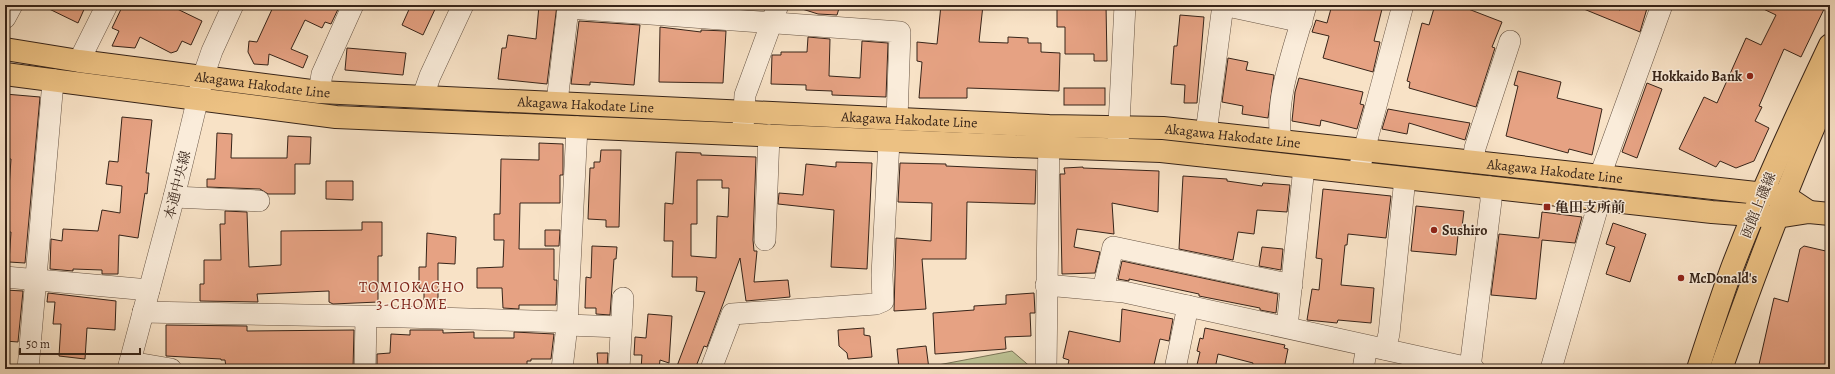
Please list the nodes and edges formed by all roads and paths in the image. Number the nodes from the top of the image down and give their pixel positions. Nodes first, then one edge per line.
1 (12, 5) edge
2 (107, 5) edge
3 (233, 5) edge
4 (353, 5) edge
5 (463, 5) edge
6 (1125, 5) edge
7 (1404, 5) edge
8 (1662, 5) edge
9 (1304, 13) edge
10 (775, 14) edge
11 (5, 18) edge
12 (1510, 41) dead end
13 (1830, 45) edge
14 (5, 49) edge
15 (79, 61) junction
16 (5, 74) edge
17 (203, 77) junction
18 (54, 80) junction
19 (1830, 90) edge
20 (319, 92) junction
21 (423, 96) junction
22 (199, 99) junction
23 (557, 102) junction
24 (744, 111) junction
25 (897, 119) junction
26 (577, 126) junction
27 (1206, 133) junction
28 (743, 134) junction
29 (769, 135) junction
30 (1049, 136) junction
31 (1118, 138) junction
32 (889, 141) junction
33 (1281, 141) junction
34 (1364, 150) junction
35 (1473, 162) junction
36 (1304, 167) junction
37 (1358, 173) junction
38 (1600, 176) junction
39 (1405, 178) junction
40 (1490, 187) junction
41 (1762, 195) junction
42 (1785, 196) junction
43 (174, 197) junction
44 (1600, 199) junction
45 (259, 200) dead end
46 (1809, 212) junction
47 (1830, 214) edge
48 (1754, 215) junction
49 (1777, 217) junction
50 (765, 240) dead end
51 (5, 277) edge
52 (35, 280) junction
53 (1046, 285) junction
54 (1292, 286) junction
55 (149, 290) junction
56 (1103, 290) junction
57 (623, 298) dead end
58 (1188, 306) junction
59 (143, 312) junction
60 (366, 317) junction
61 (567, 324) junction
62 (621, 326) junction
63 (1288, 327) junction
64 (1376, 348) junction
65 (129, 366) edge
66 (28, 369) edge
67 (171, 369) edge
68 (365, 369) edge
69 (562, 369) edge
70 (619, 369) edge
71 (711, 369) edge
72 (1046, 369) edge
73 (1175, 369) edge
74 (1363, 369) edge
75 (1472, 369) edge
76 (1551, 369) edge
77 (1698, 369) edge
78 (1721, 369) edge

1 - 11 street
2 - 15 street
3 - 17 street, 本通中央線
4 - 20 street
5 - 21 street
6 - 31 street
7 - 34 street
8 - 38 street
9 - 27 street
9 - 33 street
10 - 23 street
10 - 24 street
10 - 25 street
12 - 35 street
13 - 41 main road, 函館上磯線
14 - 15 main road, Akagawa Hakodate Line
15 - 17 main road, Akagawa Hakodate Line
16 - 18 main road, Akagawa Hakodate Line
17 - 20 main road, Akagawa Hakodate Line
17 - 22 street, 本通中央線
18 - 22 main road, Akagawa Hakodate Line
18 - 52 street
19 - 42 main road, 函館上磯線
20 - 21 main road, Akagawa Hakodate Line
21 - 23 main road, Akagawa Hakodate Line
22 - 26 main road, Akagawa Hakodate Line
22 - 43 street, 本通中央線
23 - 24 main road, Akagawa Hakodate Line
24 - 25 main road, Akagawa Hakodate Line
24 - 28 street
25 - 30 main road, Akagawa Hakodate Line
26 - 28 main road, Akagawa Hakodate Line
26 - 61 street
27 - 31 main road, Akagawa Hakodate Line
27 - 33 main road, Akagawa Hakodate Line
28 - 29 main road, Akagawa Hakodate Line
29 - 32 main road, Akagawa Hakodate Line
29 - 50 street
30 - 31 main road, Akagawa Hakodate Line
30 - 32 main road, Akagawa Hakodate Line
30 - 53 street
31 - 36 main road, Akagawa Hakodate Line
32 - 71 street
33 - 34 main road, Akagawa Hakodate Line
34 - 35 main road, Akagawa Hakodate Line
34 - 37 street
35 - 38 main road, Akagawa Hakodate Line
36 - 37 main road, Akagawa Hakodate Line
36 - 54 street
37 - 39 main road, Akagawa Hakodate Line
38 - 41 main road, Akagawa Hakodate Line
39 - 40 main road, Akagawa Hakodate Line
39 - 64 street
40 - 44 main road, Akagawa Hakodate Line
40 - 75 street
41 - 42 main road, Akagawa Hakodate Line
41 - 48 main road, 函館上磯線
42 - 46 main road, Akagawa Hakodate Line
42 - 49 main road, 函館上磯線
43 - 45 street
43 - 55 street, 本通中央線
44 - 48 main road, Akagawa Hakodate Line
44 - 76 street
46 - 47 main road, Akagawa Hakodate Line
46 - 49 main road, Akagawa Hakodate Line
48 - 49 main road, Akagawa Hakodate Line
48 - 77 main road, 函館上磯線
49 - 78 main road, 函館上磯線
51 - 52 street
52 - 55 street
52 - 66 street
53 - 56 street
53 - 72 street
54 - 56 street
54 - 63 street
55 - 59 street, 本通中央線
56 - 58 street
57 - 62 street
58 - 63 street
58 - 73 street
59 - 60 street
59 - 65 street, 本通中央線
60 - 61 street
60 - 68 street
61 - 62 street
61 - 69 street
62 - 70 street
63 - 64 street
64 - 74 street
64 - 75 street
65 - 67 street

